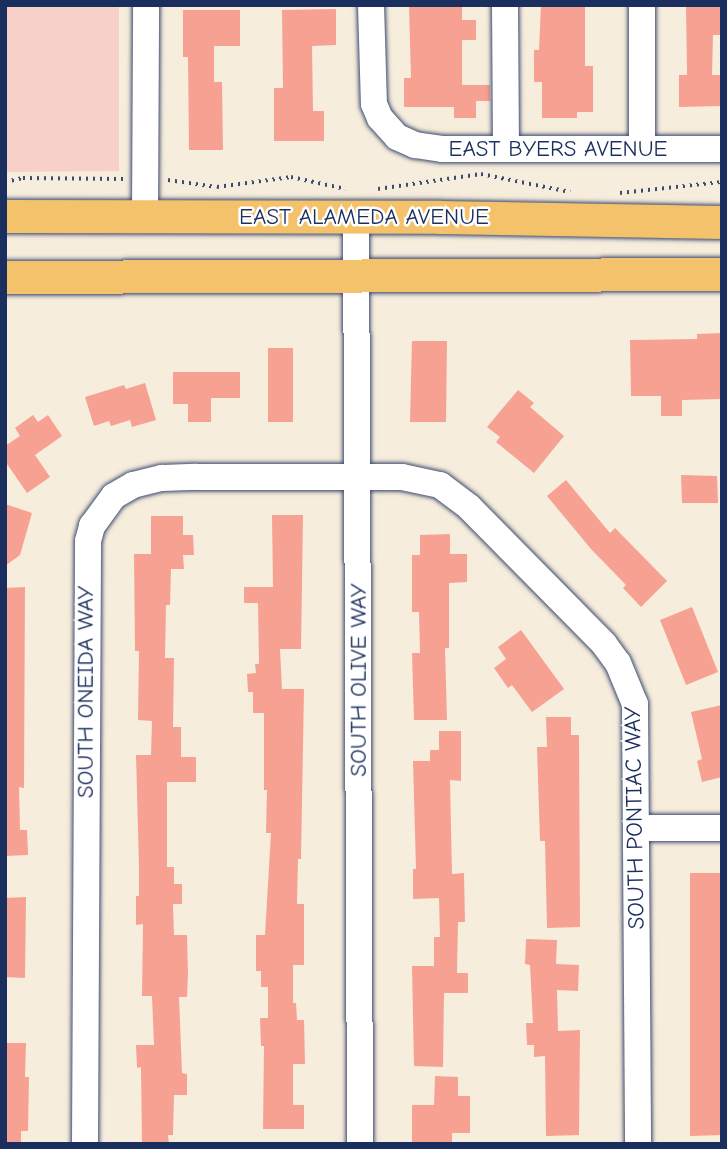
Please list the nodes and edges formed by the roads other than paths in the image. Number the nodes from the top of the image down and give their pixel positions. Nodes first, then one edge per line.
1 (145, 5) edge
2 (371, 5) edge
3 (505, 5) edge
4 (642, 5) edge
5 (642, 148) junction
6 (506, 149) junction
7 (722, 149) edge
8 (355, 204) junction
9 (5, 216) edge
10 (145, 216) junction
11 (722, 222) edge
12 (722, 274) edge
13 (5, 277) edge
14 (356, 278) junction
15 (359, 477) junction
16 (637, 828) junction
17 (722, 828) edge
18 (85, 1144) edge
19 (360, 1144) edge
20 (638, 1144) edge

1 - 10 street
2 - 6 street, EAST BYERS AVENUE
3 - 6 street
4 - 5 street
5 - 6 street, EAST BYERS AVENUE
5 - 7 street, EAST BYERS AVENUE
8 - 10 main road, EAST ALAMEDA AVENUE
8 - 11 main road, EAST ALAMEDA AVENUE
8 - 14 street, SOUTH OLIVE WAY
9 - 10 main road, EAST ALAMEDA AVENUE
12 - 14 main road
13 - 14 main road
14 - 15 street, SOUTH OLIVE WAY
15 - 16 street, SOUTH PONTIAC WAY
15 - 18 street, SOUTH ONEIDA WAY
15 - 19 street, SOUTH OLIVE WAY
16 - 17 street
16 - 20 street, SOUTH PONTIAC WAY

